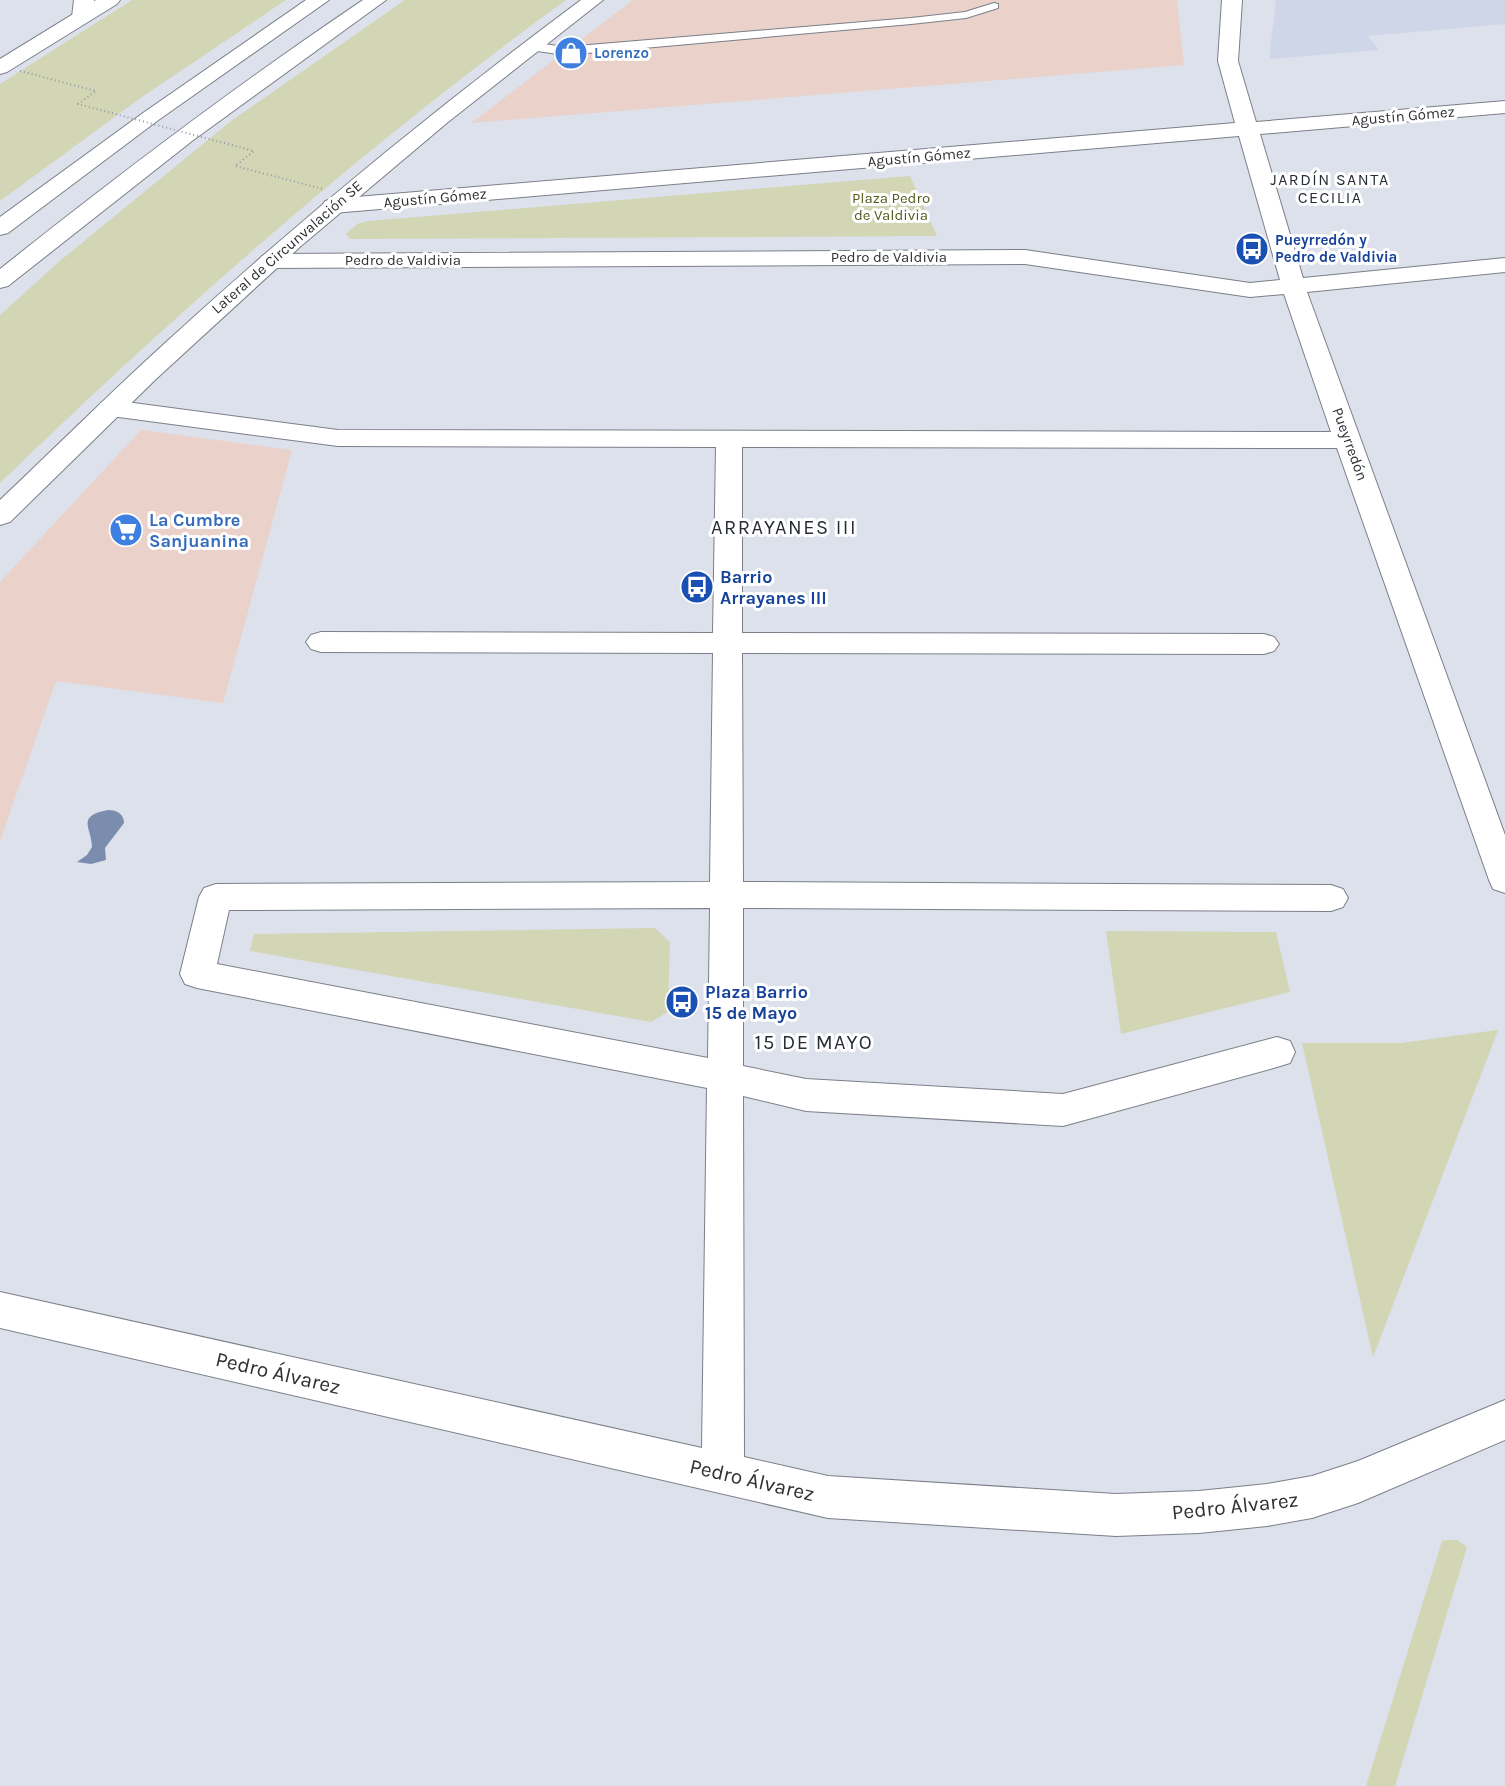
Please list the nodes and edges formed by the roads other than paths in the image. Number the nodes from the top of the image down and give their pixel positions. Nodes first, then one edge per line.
1 (110, 0) edge
2 (319, 0) edge
3 (376, 0) edge
4 (593, 0) edge
5 (1232, 0) edge
6 (994, 6) dead end
7 (83, 8) edge
8 (530, 46) junction
9 (10, 70) edge
10 (1505, 106) edge
11 (1248, 130) junction
12 (328, 198) junction
13 (0, 228) edge
14 (270, 261) junction
15 (1505, 265) edge
16 (0, 281) edge
17 (1294, 286) junction
18 (111, 408) junction
19 (729, 439) junction
20 (1349, 440) junction
21 (0, 516) edge
22 (321, 642) dead end
23 (728, 643) junction
24 (1264, 644) dead end
25 (1505, 880) edge
26 (726, 896) junction
27 (1331, 898) dead end
28 (1277, 1052) dead end
29 (725, 1077) junction
30 (0, 1310) edge
31 (1505, 1420) edge
32 (723, 1474) junction

1 - 7 main road
2 - 13 main road
3 - 16 main road
4 - 8 main road, Lateral de Circunvalación SE
5 - 11 main road, Pueyrredón
6 - 8 lane
7 - 9 main road
8 - 12 main road, Lateral de Circunvalación SE
10 - 11 main road, Agustín Gómez
11 - 12 main road, Agustín Gómez
11 - 17 main road, Pueyrredón
12 - 14 main road, Lateral de Circunvalación SE
14 - 17 main road, Pedro de Valdivia
14 - 18 main road, Lateral de Circunvalación SE
15 - 17 main road, Pedro de Valdivia
17 - 20 main road, Pueyrredón
18 - 19 main road
18 - 21 main road, Lateral de Circunvalación SE
19 - 20 main road
19 - 23 main road
20 - 25 main road, Pueyrredón
22 - 23 main road
23 - 24 main road
23 - 26 main road
26 - 27 main road
26 - 29 main road
26 - 29 main road
28 - 29 main road
29 - 32 main road
30 - 32 main road, Pedro Álvarez
31 - 32 main road, Pedro Álvarez

